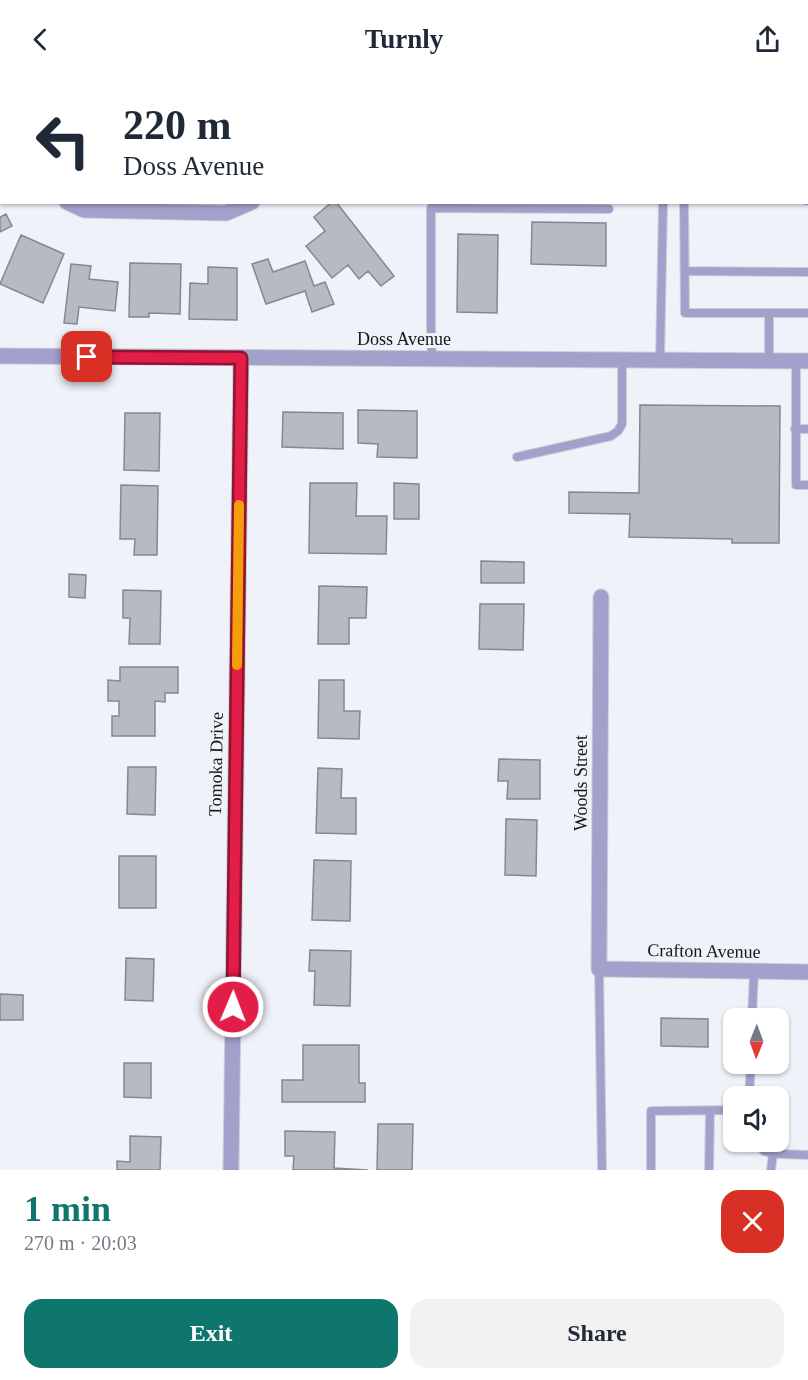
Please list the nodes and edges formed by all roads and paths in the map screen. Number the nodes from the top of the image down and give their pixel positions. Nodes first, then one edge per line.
1 (71, 204) edge
2 (247, 204) edge
3 (663, 204) edge
4 (684, 204) edge
5 (609, 209) dead end
6 (685, 271) junction
7 (808, 272) edge
8 (769, 313) junction
9 (808, 313) edge
10 (0, 356) edge
11 (241, 358) junction
12 (432, 359) junction
13 (622, 360) junction
14 (660, 360) junction
15 (769, 361) junction
16 (802, 361) edge
17 (795, 429) junction
18 (808, 429) edge
19 (518, 457) dead end
20 (808, 485) edge
21 (601, 597) dead end
22 (599, 969) junction
23 (754, 972) junction
24 (808, 972) edge
25 (752, 1008) edge
26 (723, 1110) edge
27 (710, 1111) junction
28 (768, 1152) edge
29 (773, 1153) junction
30 (808, 1155) edge
31 (231, 1170) edge
32 (602, 1170) edge
33 (651, 1170) edge
34 (709, 1170) edge
35 (771, 1170) edge

1 - 2 street
3 - 14 lane
4 - 6 lane
5 - 12 lane
6 - 7 lane
6 - 8 lane
8 - 9 lane
8 - 15 lane
10 - 11 street, Doss Avenue
11 - 12 street, Doss Avenue
11 - 31 street, Tomoka Drive
12 - 13 street, Doss Avenue
13 - 14 street, Doss Avenue
13 - 19 lane
14 - 15 street, Doss Avenue
15 - 16 street, Doss Avenue
16 - 17 lane
17 - 18 lane
17 - 20 lane
21 - 22 street, Woods Street
22 - 23 street, Crafton Avenue
22 - 32 lane
23 - 24 street, Crafton Avenue
23 - 25 lane
26 - 27 lane
27 - 33 lane
27 - 34 lane
28 - 29 lane
29 - 30 lane
29 - 35 lane

